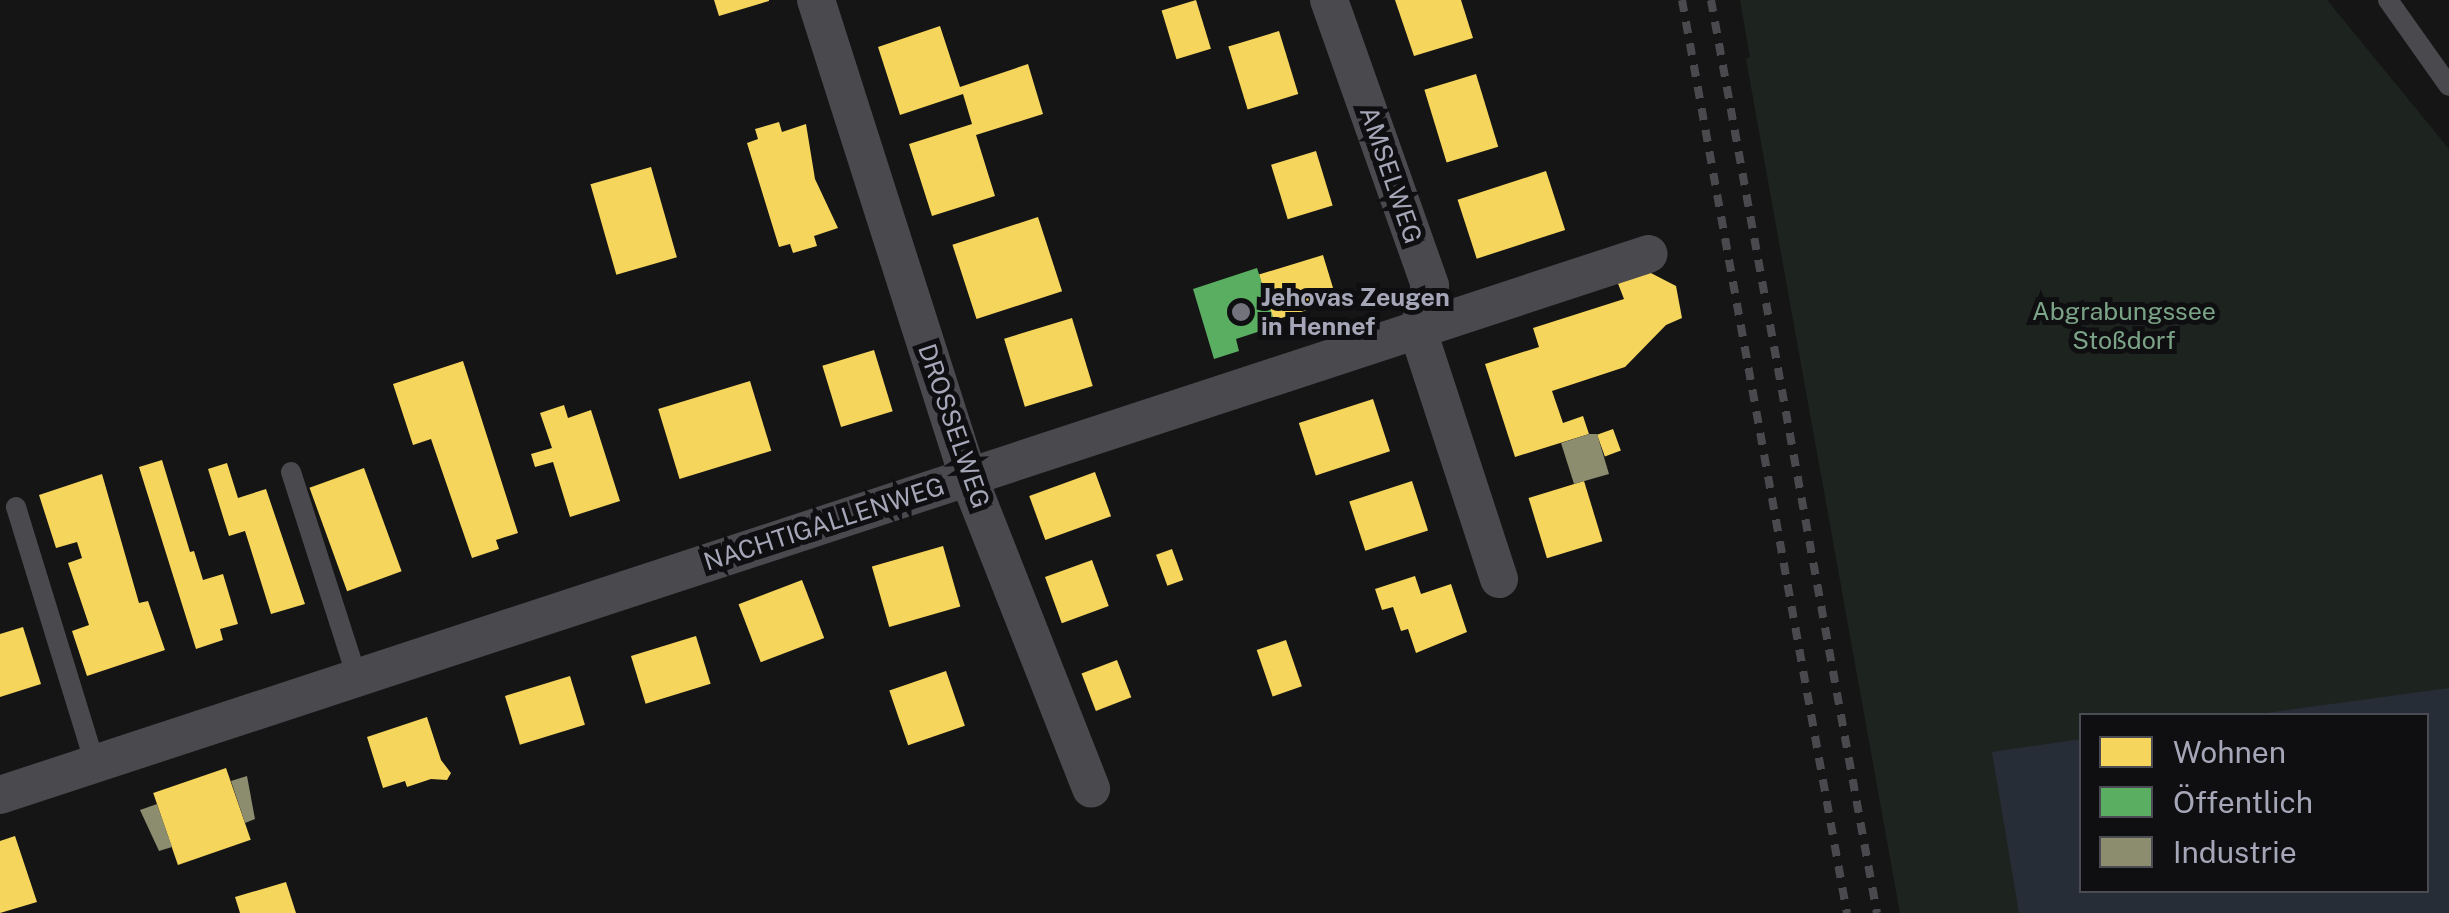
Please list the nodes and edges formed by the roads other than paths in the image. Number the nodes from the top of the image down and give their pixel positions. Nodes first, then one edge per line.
1 (816, 0) edge
2 (1329, 0) edge
3 (2388, 0) edge
4 (2449, 86) edge
5 (1648, 254) dead end
6 (1418, 332) junction
7 (290, 472) dead end
8 (968, 476) junction
9 (16, 507) dead end
10 (1499, 579) dead end
11 (357, 678) junction
12 (95, 764) junction
13 (1091, 789) dead end
14 (0, 796) edge

1 - 8 street, DROSSELWEG
2 - 6 street, AMSELWEG
3 - 4 lane
5 - 6 street, NACHTIGALLENWEG
6 - 8 street, NACHTIGALLENWEG
6 - 10 street
7 - 11 lane
8 - 11 street, NACHTIGALLENWEG
8 - 13 street, DROSSELWEG
9 - 12 lane
11 - 12 street, NACHTIGALLENWEG
12 - 14 street, NACHTIGALLENWEG

